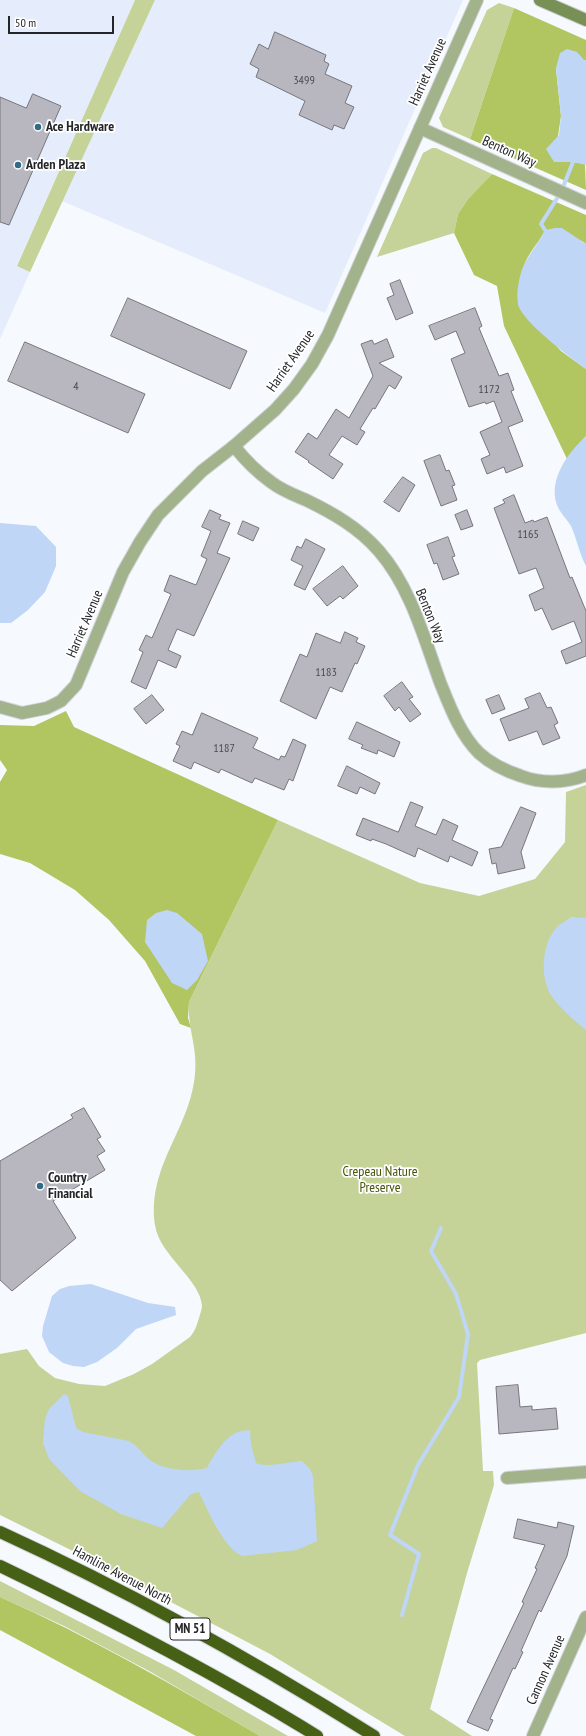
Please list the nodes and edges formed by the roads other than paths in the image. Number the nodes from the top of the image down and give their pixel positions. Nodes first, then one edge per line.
1 (477, 0) edge
2 (540, 0) edge
3 (586, 20) edge
4 (420, 128) junction
5 (586, 203) edge
6 (234, 446) junction
7 (0, 707) edge
8 (586, 775) edge
9 (586, 1472) edge
10 (507, 1478) dead end
11 (0, 1532) edge
12 (0, 1566) edge
13 (586, 1617) edge
14 (317, 1736) edge
15 (374, 1736) edge
16 (533, 1736) edge

1 - 4 street, Harriet Avenue
2 - 3 main road
4 - 5 street, Benton Way
4 - 6 street, Harriet Avenue
6 - 7 street, Harriet Avenue
6 - 8 street, Benton Way
9 - 10 street
11 - 15 highway, Hamline Avenue North / MN 51
12 - 14 highway, MN 51
13 - 16 street, Cannon Avenue

